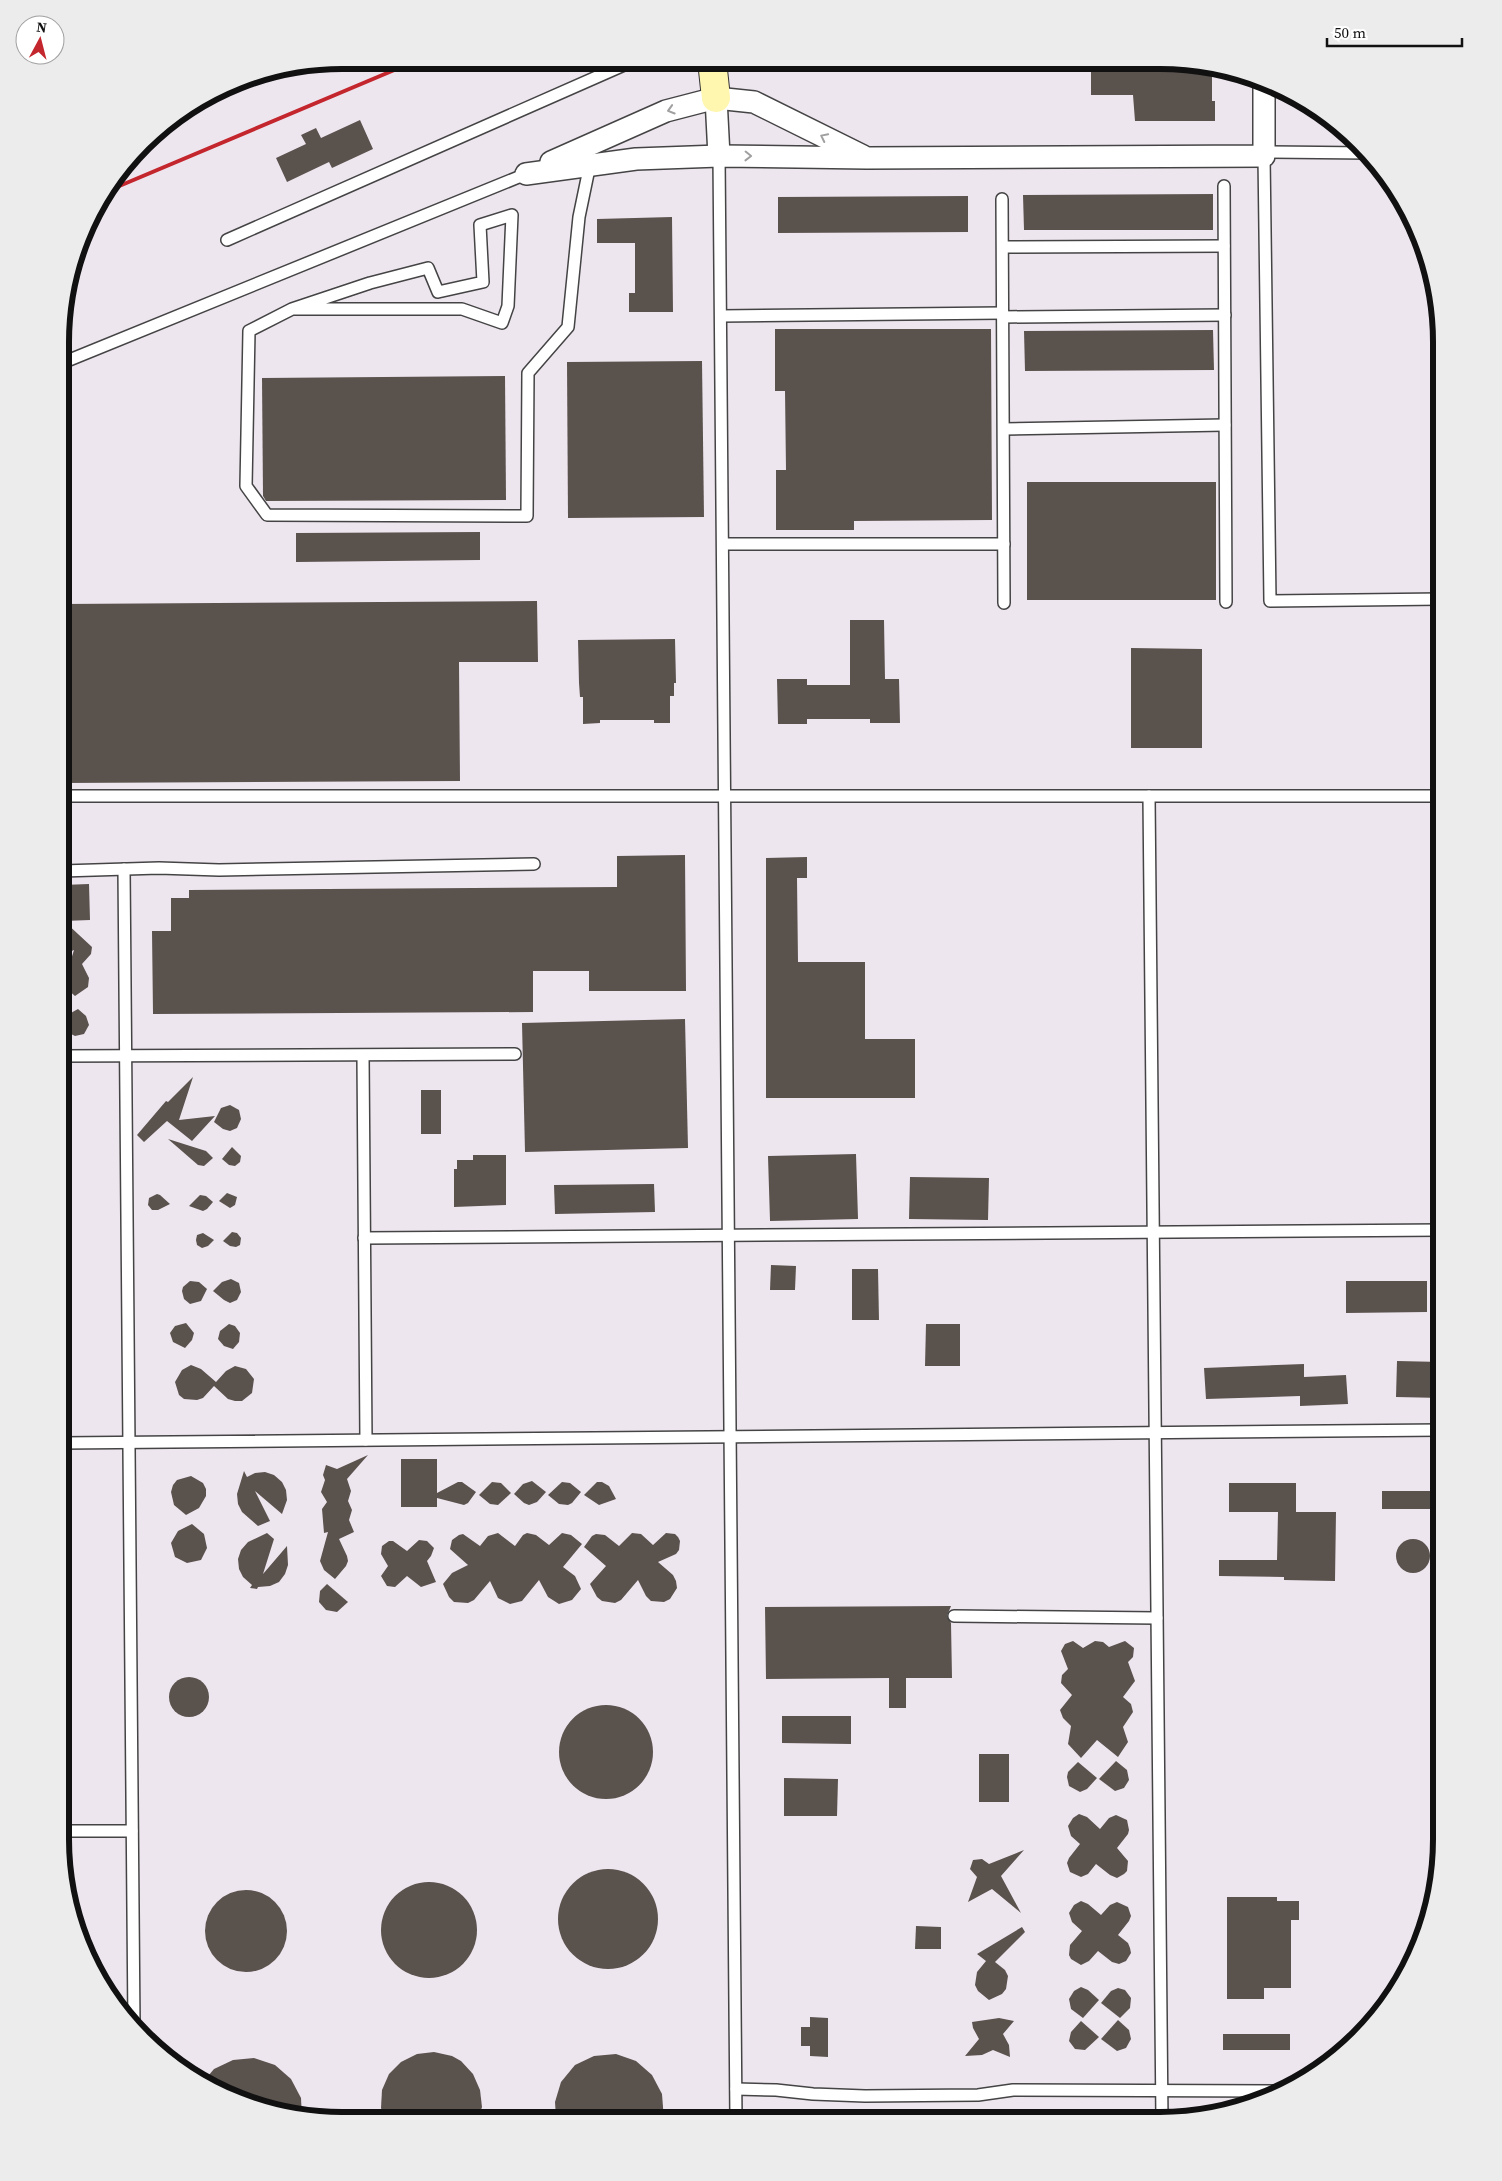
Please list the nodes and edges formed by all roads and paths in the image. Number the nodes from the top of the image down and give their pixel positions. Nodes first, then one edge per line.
1 (616, 69) edge
2 (713, 69) edge
3 (1264, 90) edge
4 (716, 98) junction
5 (632, 126) junction
6 (601, 140) junction
7 (1357, 153) edge
8 (1264, 154) junction
9 (719, 156) junction
10 (867, 158) junction
11 (636, 159) junction
12 (590, 164) junction
13 (526, 174) junction
14 (1224, 186) dead end
15 (1002, 199) dead end
16 (227, 240) dead end
17 (1224, 246) junction
18 (1003, 247) junction
19 (292, 309) junction
20 (1003, 315) junction
21 (1225, 315) junction
22 (721, 316) junction
23 (69, 360) edge
24 (1226, 425) junction
25 (1004, 429) junction
26 (723, 544) junction
27 (1004, 544) junction
28 (1433, 599) edge
29 (1226, 602) dead end
30 (1004, 603) dead end
31 (69, 796) edge
32 (724, 796) junction
33 (1149, 796) junction
34 (1433, 796) edge
35 (534, 864) dead end
36 (124, 869) junction
37 (69, 871) edge
38 (515, 1054) dead end
39 (125, 1055) junction
40 (69, 1056) edge
41 (363, 1056) junction
42 (1433, 1230) edge
43 (1153, 1232) junction
44 (728, 1235) junction
45 (364, 1238) junction
46 (1433, 1430) edge
47 (1155, 1432) junction
48 (730, 1436) junction
49 (366, 1440) junction
50 (129, 1442) junction
51 (69, 1443) edge
52 (954, 1616) dead end
53 (1157, 1618) junction
54 (132, 1831) junction
55 (69, 1832) edge
56 (128, 2009) edge
57 (736, 2089) junction
58 (1162, 2090) junction
59 (1267, 2090) edge
60 (736, 2112) edge
61 (1162, 2112) edge

1 - 16 lane
2 - 4 main road
3 - 8 street
4 -> 5 street
4 - 9 street
10 -> 4 street
5 - 6 street
5 - 11 street
6 - 12 street
6 - 13 street
7 - 8 lane
8 - 10 street
8 - 28 lane
9 -> 10 street
9 - 11 street
9 - 22 lane
11 - 12 street
12 - 13 street
12 - 19 lane
13 - 23 lane
14 - 17 lane
15 - 18 lane
17 - 18 lane
17 - 21 lane
18 - 20 lane
19 - 19 lane
20 - 21 lane
20 - 22 lane
20 - 25 lane
21 - 24 lane
22 - 26 lane
24 - 25 lane
24 - 29 lane
25 - 27 lane
26 - 27 lane
26 - 32 lane
27 - 30 lane
31 - 32 lane
32 - 33 lane
32 - 44 lane
33 - 34 lane
33 - 43 lane
35 - 36 lane
36 - 37 lane
36 - 39 lane
38 - 41 lane
39 - 40 lane
39 - 41 lane
39 - 50 lane
41 - 45 lane
42 - 43 lane
43 - 44 lane
43 - 47 lane
44 - 45 lane
44 - 48 lane
45 - 49 lane
46 - 47 lane
47 - 48 lane
47 - 53 lane
48 - 49 lane
48 - 57 lane
49 - 50 lane
50 - 51 lane
50 - 54 lane
52 - 53 lane
53 - 58 lane
54 - 55 lane
54 - 56 lane
57 - 58 lane
57 - 60 lane
58 - 59 lane
58 - 61 lane

